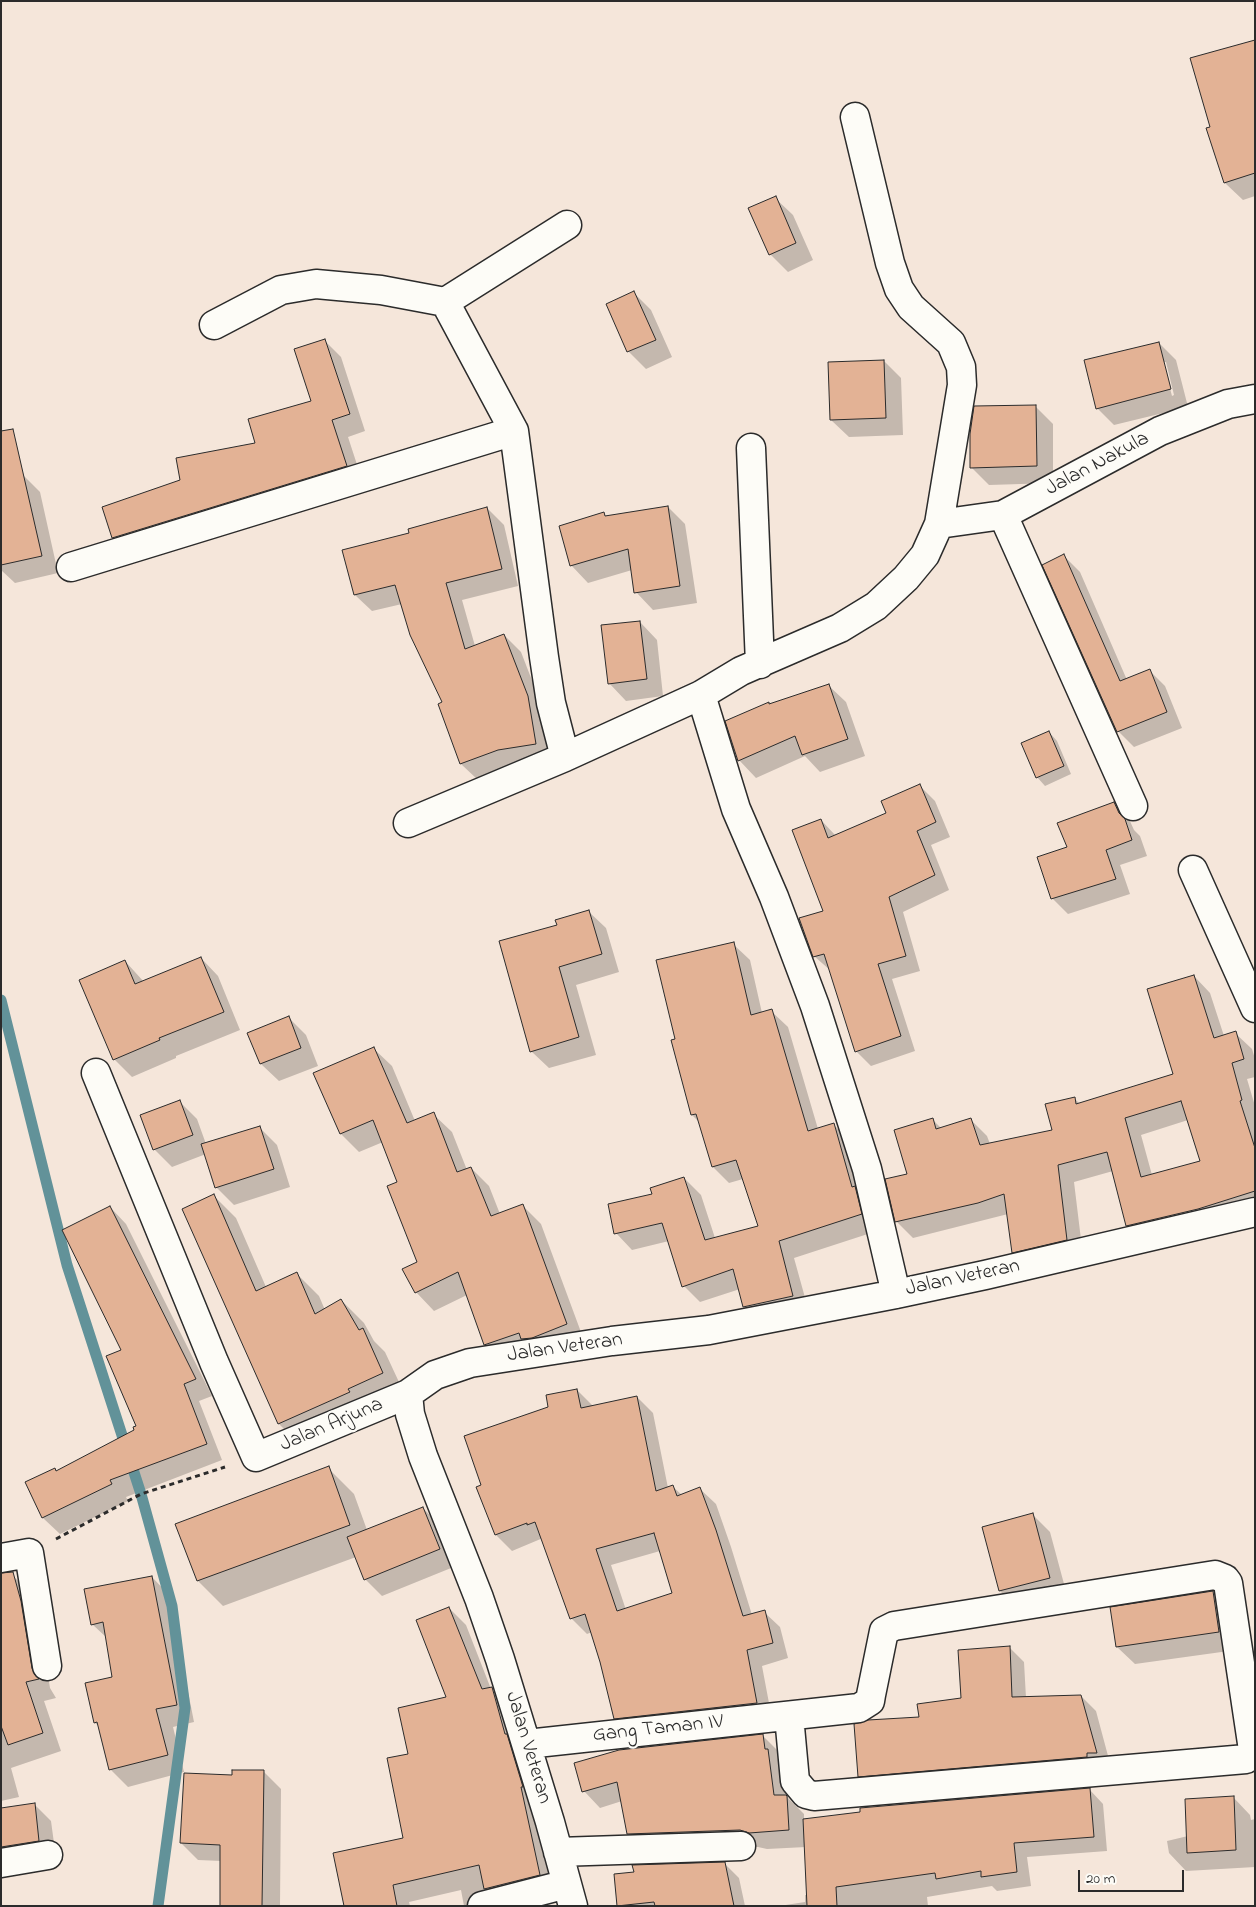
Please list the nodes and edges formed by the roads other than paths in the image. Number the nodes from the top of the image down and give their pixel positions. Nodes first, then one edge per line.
1 (855, 117) dead end
2 (567, 225) dead end
3 (445, 302) junction
4 (214, 325) dead end
5 (1255, 399) edge
6 (514, 431) junction
7 (751, 448) dead end
8 (1003, 515) junction
9 (940, 524) junction
10 (71, 567) dead end
11 (760, 664) junction
12 (701, 695) junction
13 (565, 757) junction
14 (1133, 806) dead end
15 (408, 824) dead end
16 (1194, 870) dead end
17 (1255, 1008) edge
18 (96, 1073) dead end
19 (1255, 1212) edge
20 (896, 1294) junction
21 (408, 1394) junction
22 (1, 1558) edge
23 (47, 1666) dead end
24 (789, 1716) junction
25 (527, 1744) junction
26 (741, 1846) dead end
27 (558, 1852) junction
28 (48, 1855) dead end
29 (1, 1863) edge
30 (570, 1895) edge
31 (482, 1906) edge

1 - 9 street
2 - 3 street
3 - 4 street
3 - 6 street
5 - 8 street, Jalan Nakula
6 - 10 street
6 - 13 street
7 - 11 street
8 - 9 street, Jalan Nakula
8 - 14 street
9 - 11 street
11 - 12 street
12 - 13 street
12 - 20 street
13 - 15 street
16 - 17 street
18 - 21 street, Jalan Arjuna
19 - 20 street, Jalan Veteran
20 - 21 street, Jalan Veteran
21 - 25 street, Jalan Veteran
22 - 23 street
24 - 24 street, Gang Taman IV
24 - 25 street, Gang Taman IV
25 - 27 street, Jalan Veteran
26 - 27 street
27 - 30 street, Jalan Veteran
28 - 29 street
30 - 31 street

